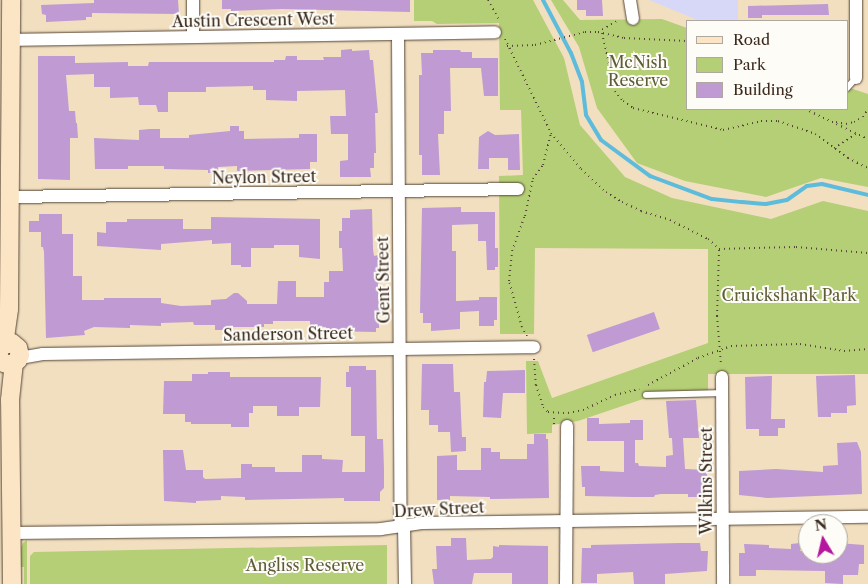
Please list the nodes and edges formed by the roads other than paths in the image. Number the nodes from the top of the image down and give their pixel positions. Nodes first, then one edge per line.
1 (11, 0) edge
2 (192, 0) edge
3 (630, 0) edge
4 (856, 0) edge
5 (633, 19) dead end
6 (499, 29) road end
7 (398, 34) junction
8 (193, 37) junction
9 (11, 40) junction
10 (856, 78) joint
11 (848, 87) edge
12 (518, 189) dead end
13 (398, 192) junction
14 (11, 197) junction
15 (534, 347) road end
16 (400, 348) junction
17 (9, 354) edge
18 (722, 377) road end
19 (722, 393) junction
20 (646, 394) dead end
21 (560, 426) road end
22 (868, 517) edge
23 (723, 519) junction
24 (566, 521) junction
25 (403, 526) junction
26 (12, 533) junction
27 (12, 584) edge
28 (405, 584) edge
29 (566, 584) edge
30 (723, 584) edge

1 - 9 street
2 - 8 street
3 - 5 street
4 - 10 street
6 - 7 street, Austin Crescent West
7 - 8 street, Austin Crescent West
7 - 13 street, Gent Street
8 - 9 street, Austin Crescent West
9 - 14 street
10 - 11 lane
12 - 13 street, Neylon Street
13 - 14 street, Neylon Street
13 - 16 street, Gent Street
14 - 17 street
15 - 16 street, Sanderson Street
16 - 17 street, Sanderson Street
16 - 25 street, Gent Street
17 - 26 street
18 - 19 street, Wilkins Street
19 - 20 lane
19 - 23 street, Wilkins Street
21 - 24 street
22 - 23 street, Drew Street
23 - 24 street, Drew Street
23 - 30 street, Wilkins Street
24 - 25 street, Drew Street
24 - 29 street
25 - 26 street, Drew Street
25 - 28 street, Gent Street
26 - 27 street

